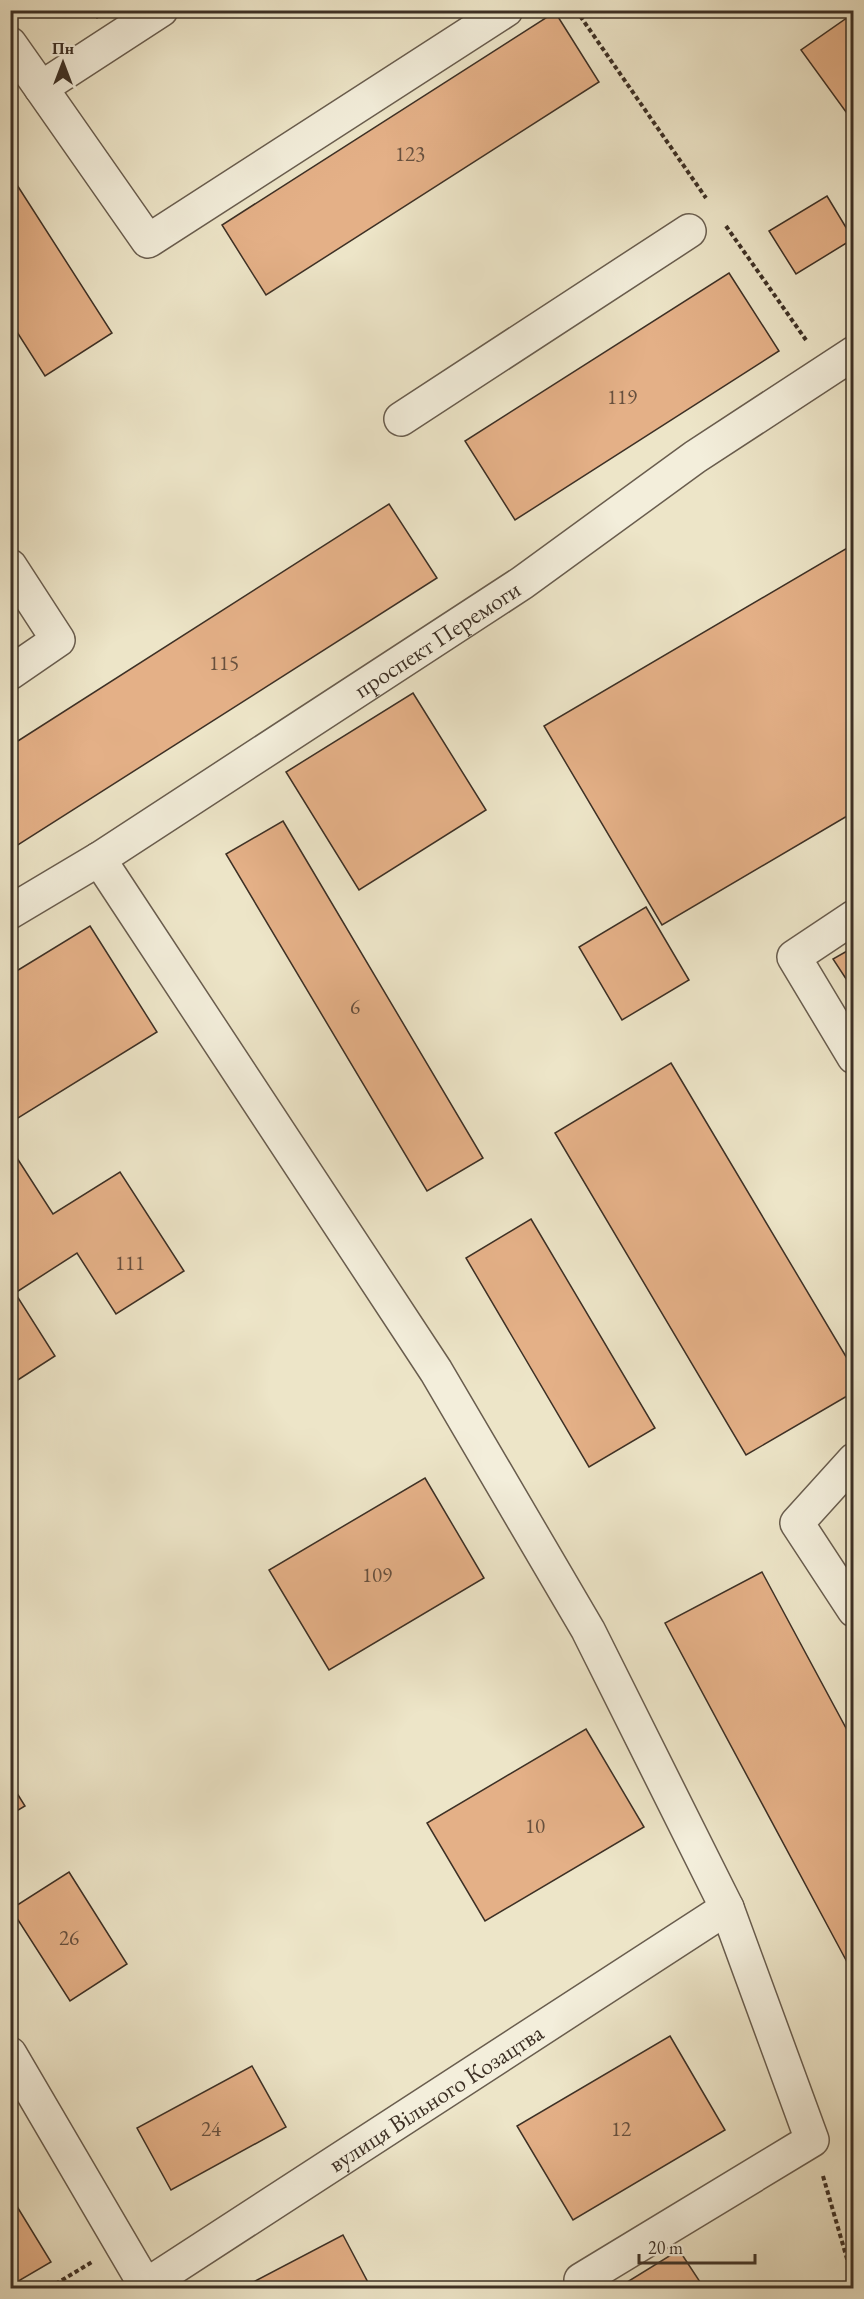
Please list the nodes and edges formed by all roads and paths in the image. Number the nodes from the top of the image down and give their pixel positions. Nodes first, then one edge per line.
1 (161, 10) edge
2 (506, 10) edge
3 (576, 10) edge
4 (10, 44) edge
5 (41, 88) junction
6 (712, 205) dead end
7 (725, 225) dead end
8 (688, 231) dead end
9 (840, 362) edge
10 (401, 419) dead end
11 (10, 566) edge
12 (10, 673) edge
13 (99, 860) junction
14 (10, 912) edge
15 (854, 917) edge
16 (854, 1057) edge
17 (854, 1460) edge
18 (854, 1610) edge
19 (727, 1908) junction
20 (10, 2054) edge
21 (812, 2140) junction
22 (121, 2243) junction
23 (854, 2283) edge
24 (145, 2288) edge
25 (49, 2289) edge
26 (586, 2289) edge

1 - 5 street
2 - 5 street
3 - 6 path
4 - 5 street
7 - 9 path
8 - 10 street
9 - 13 street, проспект Перемоги
11 - 12 street
13 - 14 street, проспект Перемоги
13 - 19 street
15 - 16 street
17 - 18 street
19 - 21 street
19 - 24 street, вулиця Вільного Козацтва
20 - 22 street
21 - 23 path
21 - 26 street
22 - 24 street
22 - 25 path

